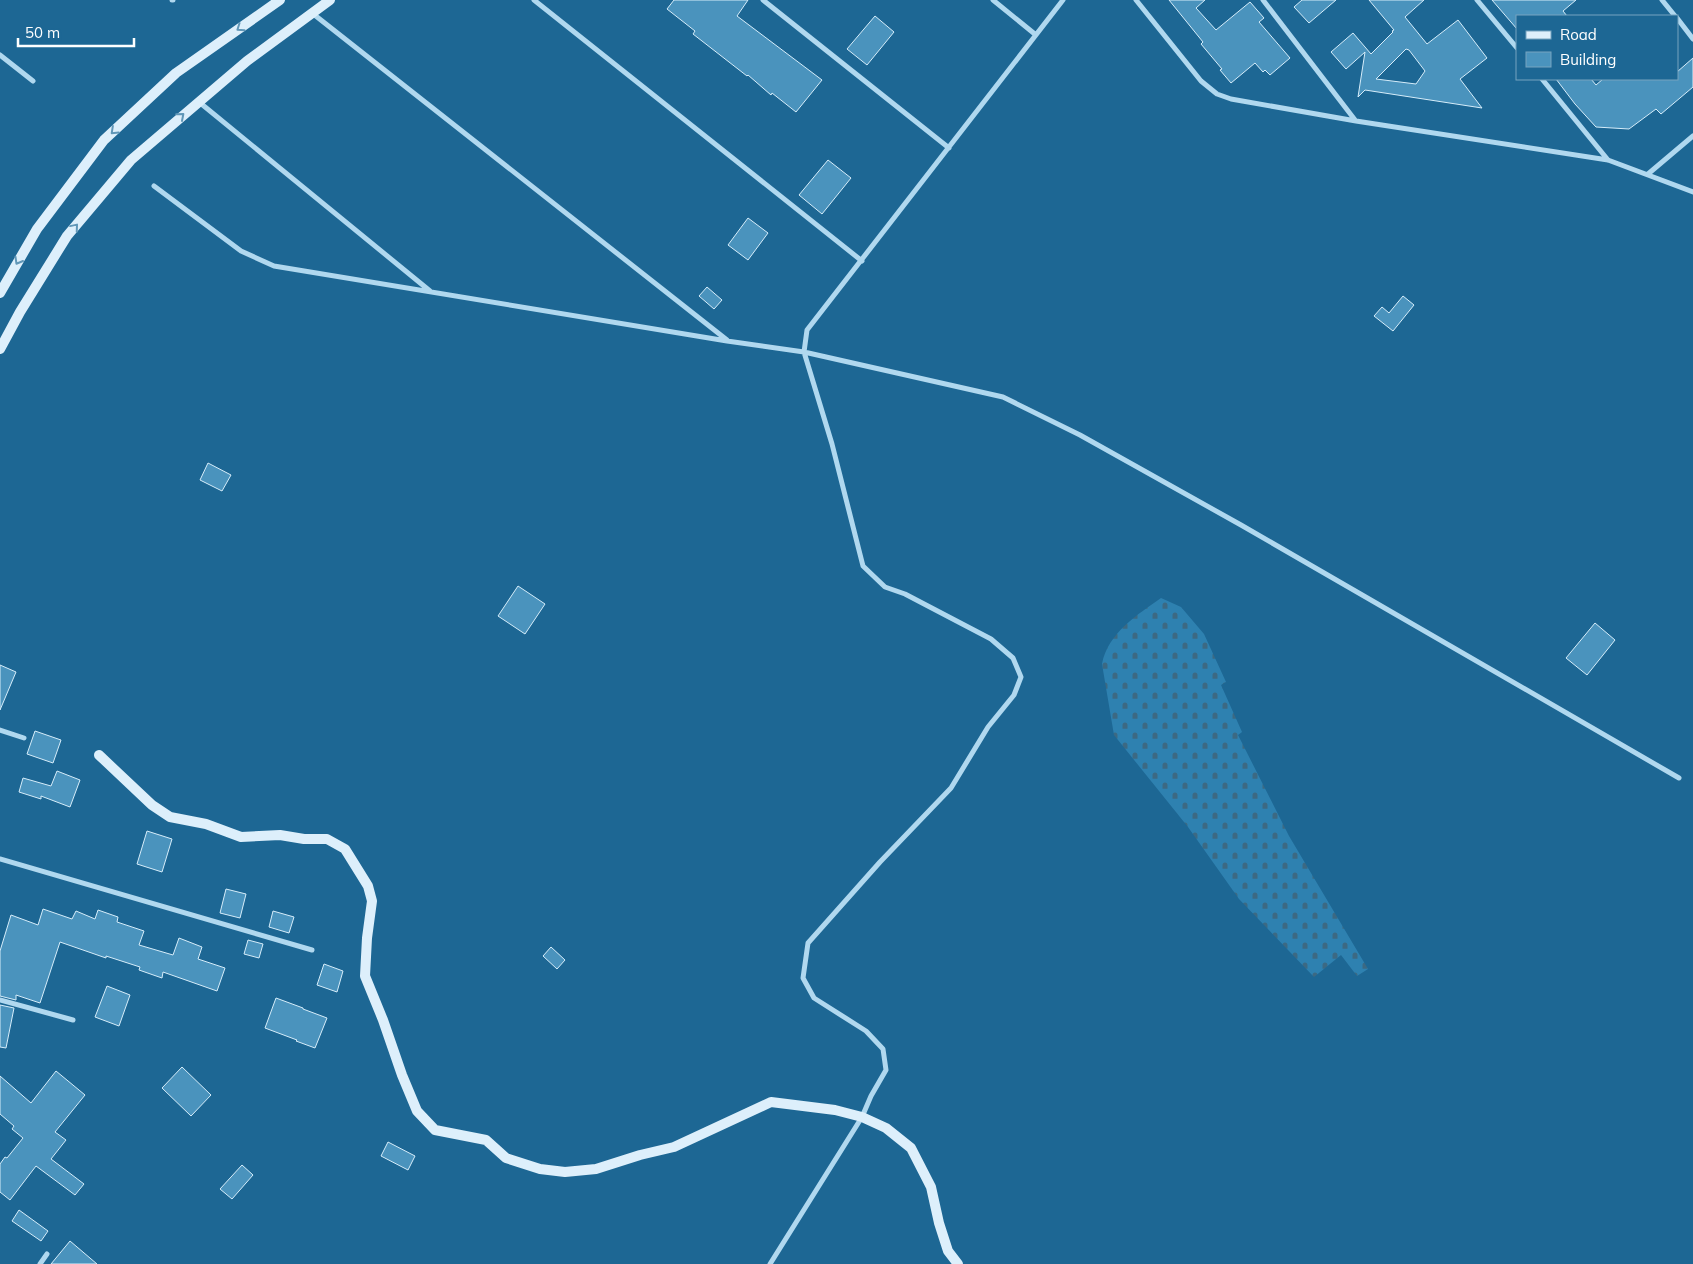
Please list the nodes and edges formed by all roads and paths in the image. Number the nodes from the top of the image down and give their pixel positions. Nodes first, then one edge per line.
1 (280, 0) edge
2 (330, 0) edge
3 (534, 0) edge
4 (763, 0) edge
5 (993, 0) edge
6 (1063, 0) edge
7 (1136, 0) edge
8 (1263, 0) edge
9 (1478, 0) edge
10 (1662, 0) edge
11 (312, 13) junction
12 (1674, 15) edge
13 (1678, 20) edge
14 (1036, 35) junction
15 (1693, 39) edge
16 (1516, 47) edge
17 (0, 55) edge
18 (1543, 80) edge
19 (33, 82) dead end
20 (198, 102) junction
21 (1356, 121) junction
22 (1693, 136) edge
23 (949, 148) junction
24 (1608, 160) junction
25 (1648, 174) junction
26 (154, 186) dead end
27 (1693, 192) edge
28 (862, 261) junction
29 (430, 292) junction
30 (0, 293) edge
31 (727, 341) junction
32 (0, 349) edge
33 (804, 352) junction
34 (0, 730) edge
35 (24, 738) dead end
36 (99, 755) dead end
37 (1679, 778) dead end
38 (0, 859) edge
39 (312, 950) dead end
40 (0, 1000) edge
41 (73, 1020) dead end
42 (862, 1117) junction
43 (47, 1254) dead end
44 (40, 1264) edge
45 (770, 1264) edge
46 (958, 1264) edge

1 -> 30 street
2 - 11 street
3 - 28 street
4 - 23 street
5 - 14 street
6 - 14 street
7 - 21 street
8 - 21 street
9 - 16 street
10 - 12 street
11 - 20 street
11 - 31 street
13 - 15 street
14 - 23 street
17 - 19 street
18 - 24 street
20 - 29 street
32 -> 20 street
21 - 24 street
22 - 25 street
23 - 28 street
24 - 25 street
25 - 27 street
26 - 29 street
28 - 33 street
29 - 31 street
31 - 33 street
33 - 37 street
33 - 42 street
34 - 35 street
36 - 42 street
38 - 39 street
40 - 41 street
42 - 45 street
42 - 46 street
43 - 44 street

